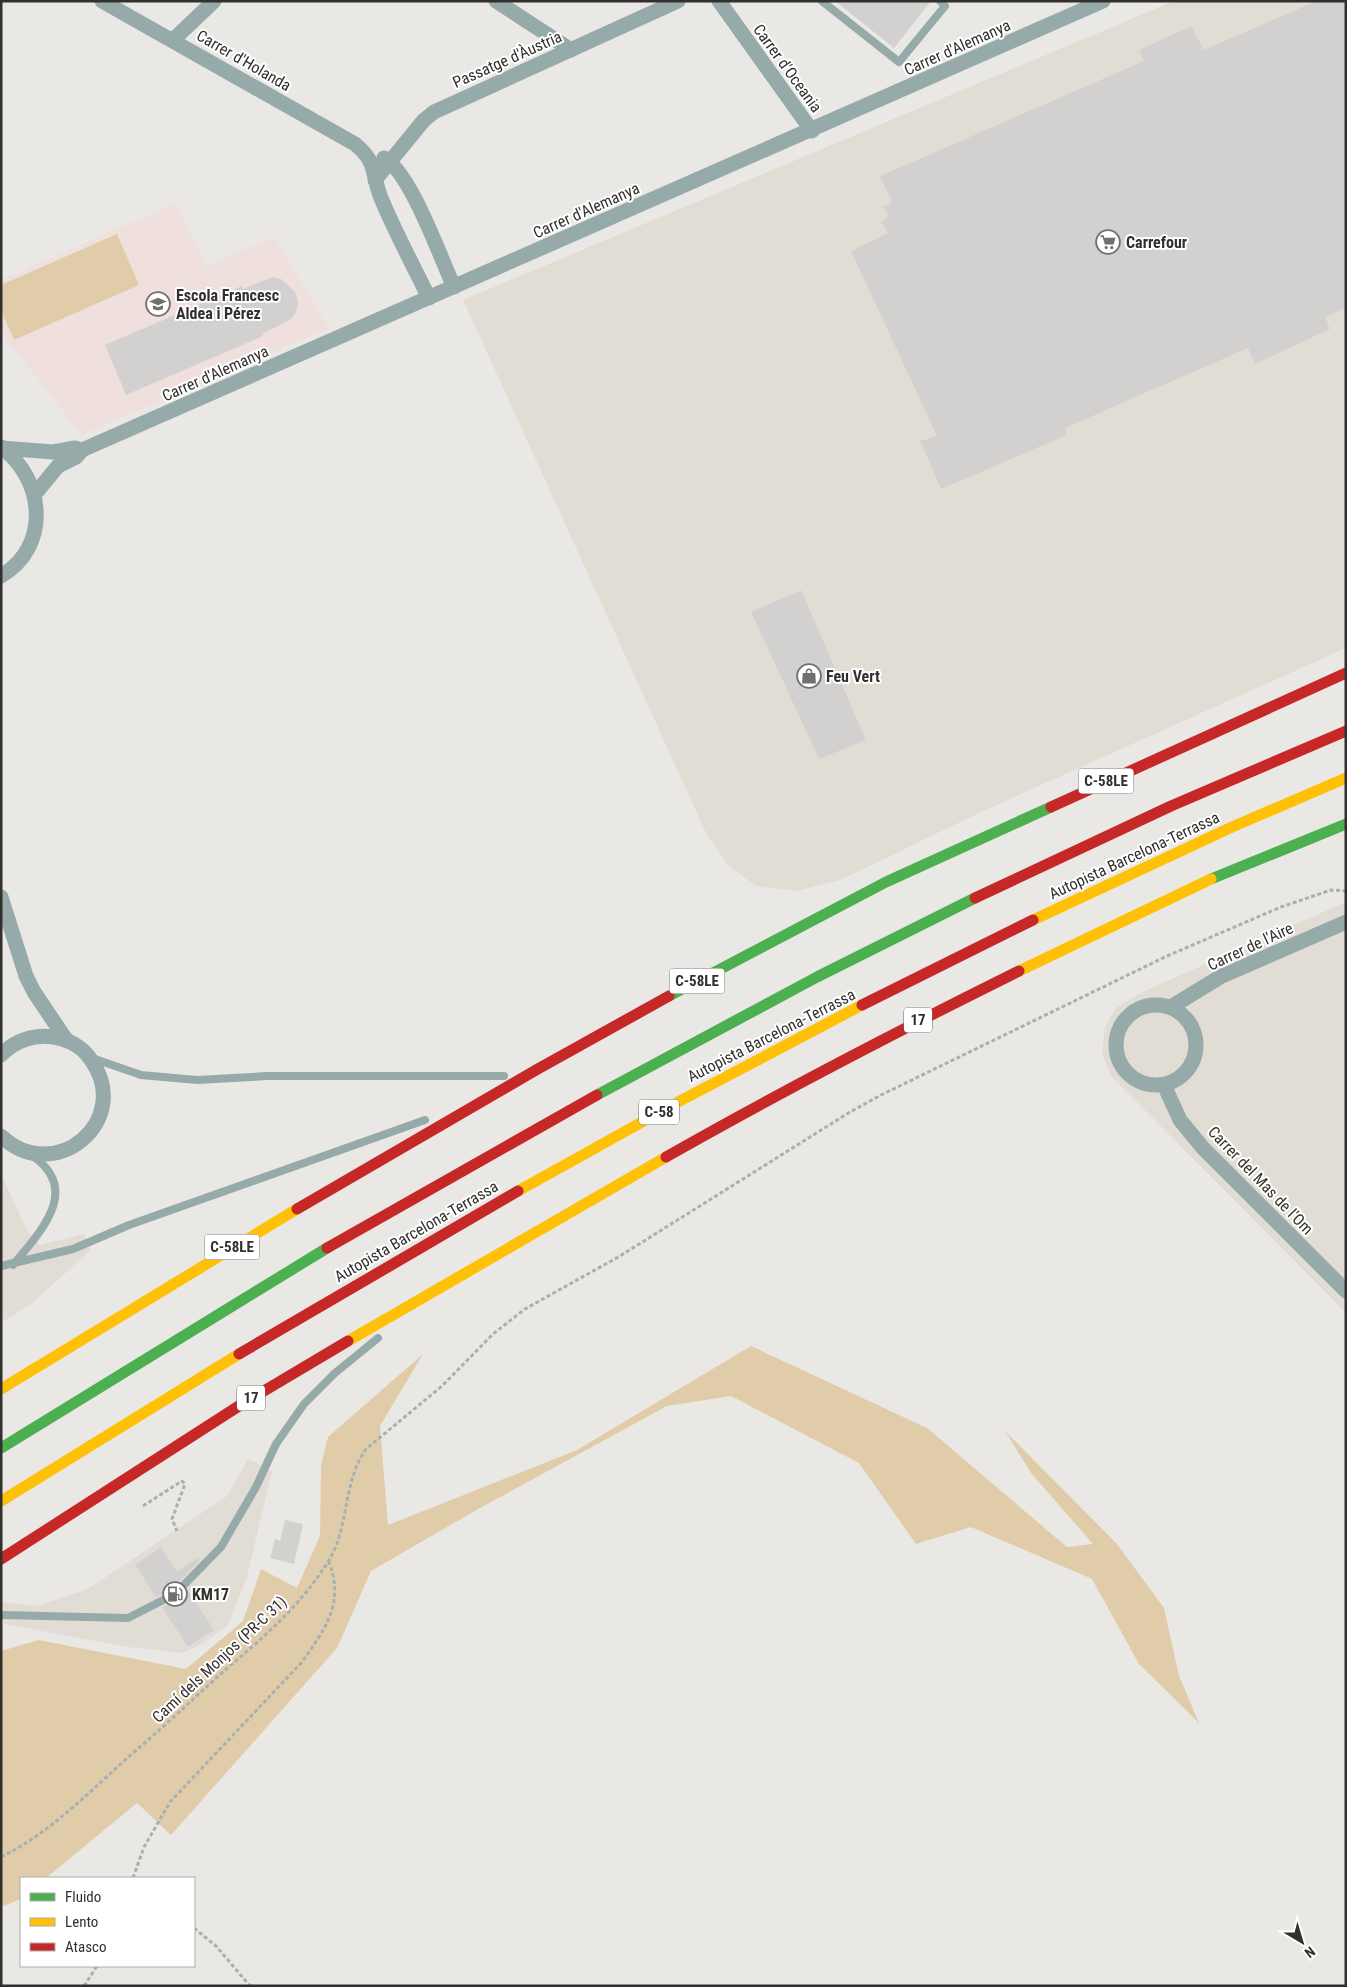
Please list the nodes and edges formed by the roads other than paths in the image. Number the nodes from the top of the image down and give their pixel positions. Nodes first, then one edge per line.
1 (102, 1) edge
2 (214, 1) edge
3 (496, 1) edge
4 (678, 1) edge
5 (719, 1) edge
6 (822, 1) edge
7 (940, 1) edge
8 (1104, 1) edge
9 (173, 40) junction
10 (570, 50) junction
11 (812, 131) junction
12 (366, 153) junction
13 (391, 163) junction
14 (376, 180) junction
15 (454, 287) junction
16 (429, 298) junction
17 (2, 448) edge
18 (82, 450) junction
19 (35, 494) junction
20 (1, 576) edge
21 (1346, 673) edge
22 (1346, 731) edge
23 (1346, 778) edge
24 (1346, 824) edge
25 (1, 897) edge
26 (1346, 922) edge
27 (1171, 1007) junction
28 (67, 1041) junction
29 (1, 1056) edge
30 (89, 1057) junction
31 (529, 1074) junction
32 (1164, 1085) junction
33 (466, 1110) junction
34 (3, 1140) edge
35 (25, 1152) junction
36 (507, 1248) junction
37 (13, 1265) junction
38 (1, 1266) edge
39 (456, 1288) dead end
40 (1346, 1291) edge
41 (387, 1333) dead end
42 (1, 1389) edge
43 (1, 1448) edge
44 (1, 1501) edge
45 (1, 1559) edge
46 (1, 1615) edge

1 - 9 street, Carrer d'Holanda
2 - 9 street
3 - 10 street
4 - 10 street, Passatge d'Àustria
5 - 11 street, Carrer d'Oceania
6 - 7 lane
8 - 11 street, Carrer d'Alemanya
9 - 12 street, Carrer d'Holanda
10 - 13 street, Passatge d'Àustria
11 - 15 street, Carrer d'Alemanya
12 - 13 street, Carrer d'Holanda
12 - 14 street
13 - 14 street, Passatge d'Àustria
13 - 15 street
14 - 16 street
15 - 16 street, Carrer d'Alemanya
16 - 18 street, Carrer d'Alemanya
17 - 18 street, Carrer d'Alemanya
17 - 19 street
18 - 19 street, Carrer d'Alemanya
19 - 20 street
21 - 31 highway, C-58LE
22 - 43 highway, Autopista Barcelona-Terrassa / C-58
23 - 44 highway, Autopista Barcelona-Terrassa / C-58
24 - 36 highway, 17
25 - 28 street
26 - 27 street, Carrer de l'Aire
27 - 32 street
27 - 32 street
28 - 29 street
28 - 30 street
30 - 31 lane
30 - 35 street
31 - 33 highway, C-58LE
32 - 40 street, Carrer del Mas de l'Om
33 - 37 lane
33 - 42 highway, C-58LE
34 - 35 street
35 - 37 lane
36 - 39 lane
36 - 45 highway, 17
37 - 38 lane
41 - 46 lane

